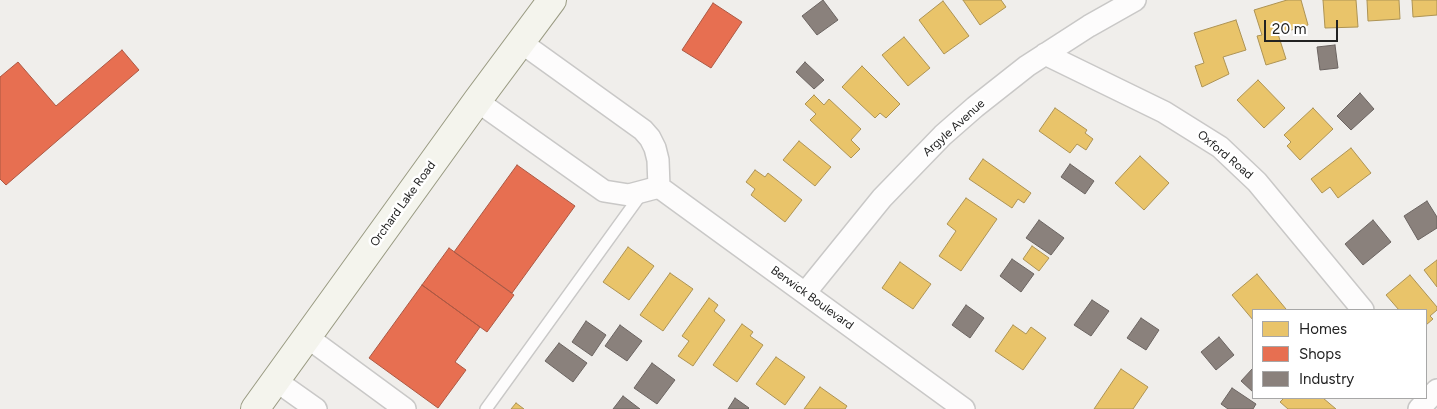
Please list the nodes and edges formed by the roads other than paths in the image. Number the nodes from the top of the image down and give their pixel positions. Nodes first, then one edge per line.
1 (552, 0) edge
2 (1135, 0) edge
3 (522, 43) junction
4 (1045, 54) junction
5 (476, 102) junction
6 (651, 190) junction
7 (805, 293) junction
8 (1362, 309) edge
9 (306, 337) junction
10 (276, 380) junction
11 (255, 409) edge
12 (316, 409) edge
13 (405, 409) edge
14 (486, 409) edge
15 (964, 409) edge

1 - 3 main road, Orchard Lake Road
2 - 4 street, Argyle Avenue
3 - 5 main road, Orchard Lake Road
3 - 6 street
4 - 7 street, Argyle Avenue
4 - 8 street, Oxford Road
5 - 6 street
5 - 9 main road, Orchard Lake Road
6 - 7 street, Berwick Boulevard
6 - 14 lane
7 - 15 street, Berwick Boulevard
9 - 10 main road, Orchard Lake Road
9 - 13 street
10 - 11 main road, Orchard Lake Road
10 - 12 street

